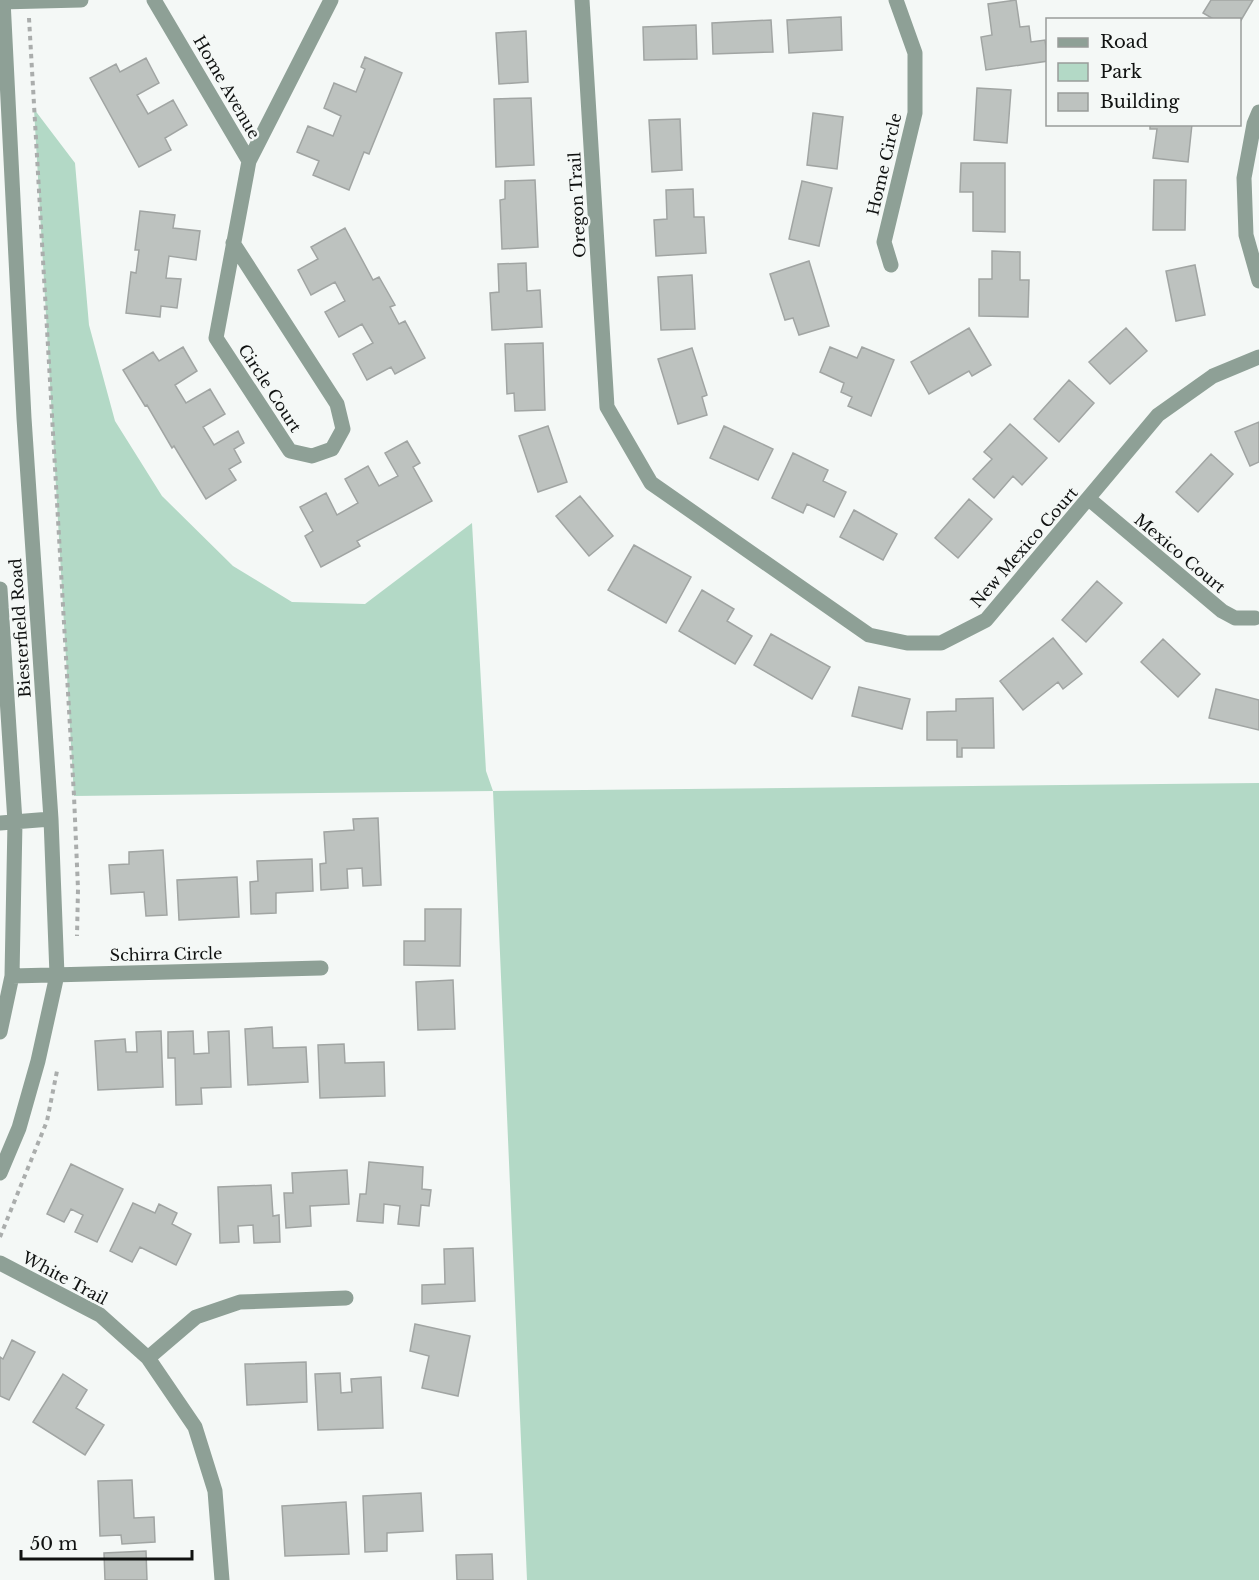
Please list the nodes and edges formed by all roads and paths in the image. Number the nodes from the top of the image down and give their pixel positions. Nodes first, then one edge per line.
1 (81, 0) edge
2 (154, 0) edge
3 (331, 0) edge
4 (582, 0) edge
5 (896, 0) edge
6 (2, 2) edge
7 (1259, 112) edge
8 (249, 161) junction
9 (233, 243) junction
10 (891, 266) dead end
11 (1259, 281) edge
12 (1259, 357) edge
13 (607, 407) joint
14 (1089, 500) junction
15 (0, 589) edge
16 (1255, 618) dead end
17 (51, 819) junction
18 (8, 823) edge
19 (321, 968) dead end
20 (57, 975) junction
21 (12, 976) junction
22 (0, 1032) edge
23 (0, 1173) edge
24 (0, 1263) edge
25 (346, 1298) dead end
26 (148, 1358) junction
27 (222, 1580) edge

1 - 6 street
2 - 8 street, Home Avenue
3 - 8 street, Home Avenue
4 - 13 street, Oregon Trail
5 - 10 street, Home Circle
6 - 17 street, Biesterfield Road
7 - 11 street
8 - 9 street, Circle Court
9 - 9 street, Circle Court
12 - 14 street, New Mexico Court
13 - 14 street, New Mexico Court
14 - 16 street, Mexico Court
15 - 18 street, Biesterfield Road
17 - 18 street
17 - 20 street, Biesterfield Road
18 - 21 street, Biesterfield Road
19 - 20 street, Schirra Circle
20 - 21 street, Schirra Circle
20 - 23 street, Biesterfield Road
21 - 22 street, Biesterfield Road
24 - 26 street, White Trail
25 - 26 street
26 - 27 street, White Trail

